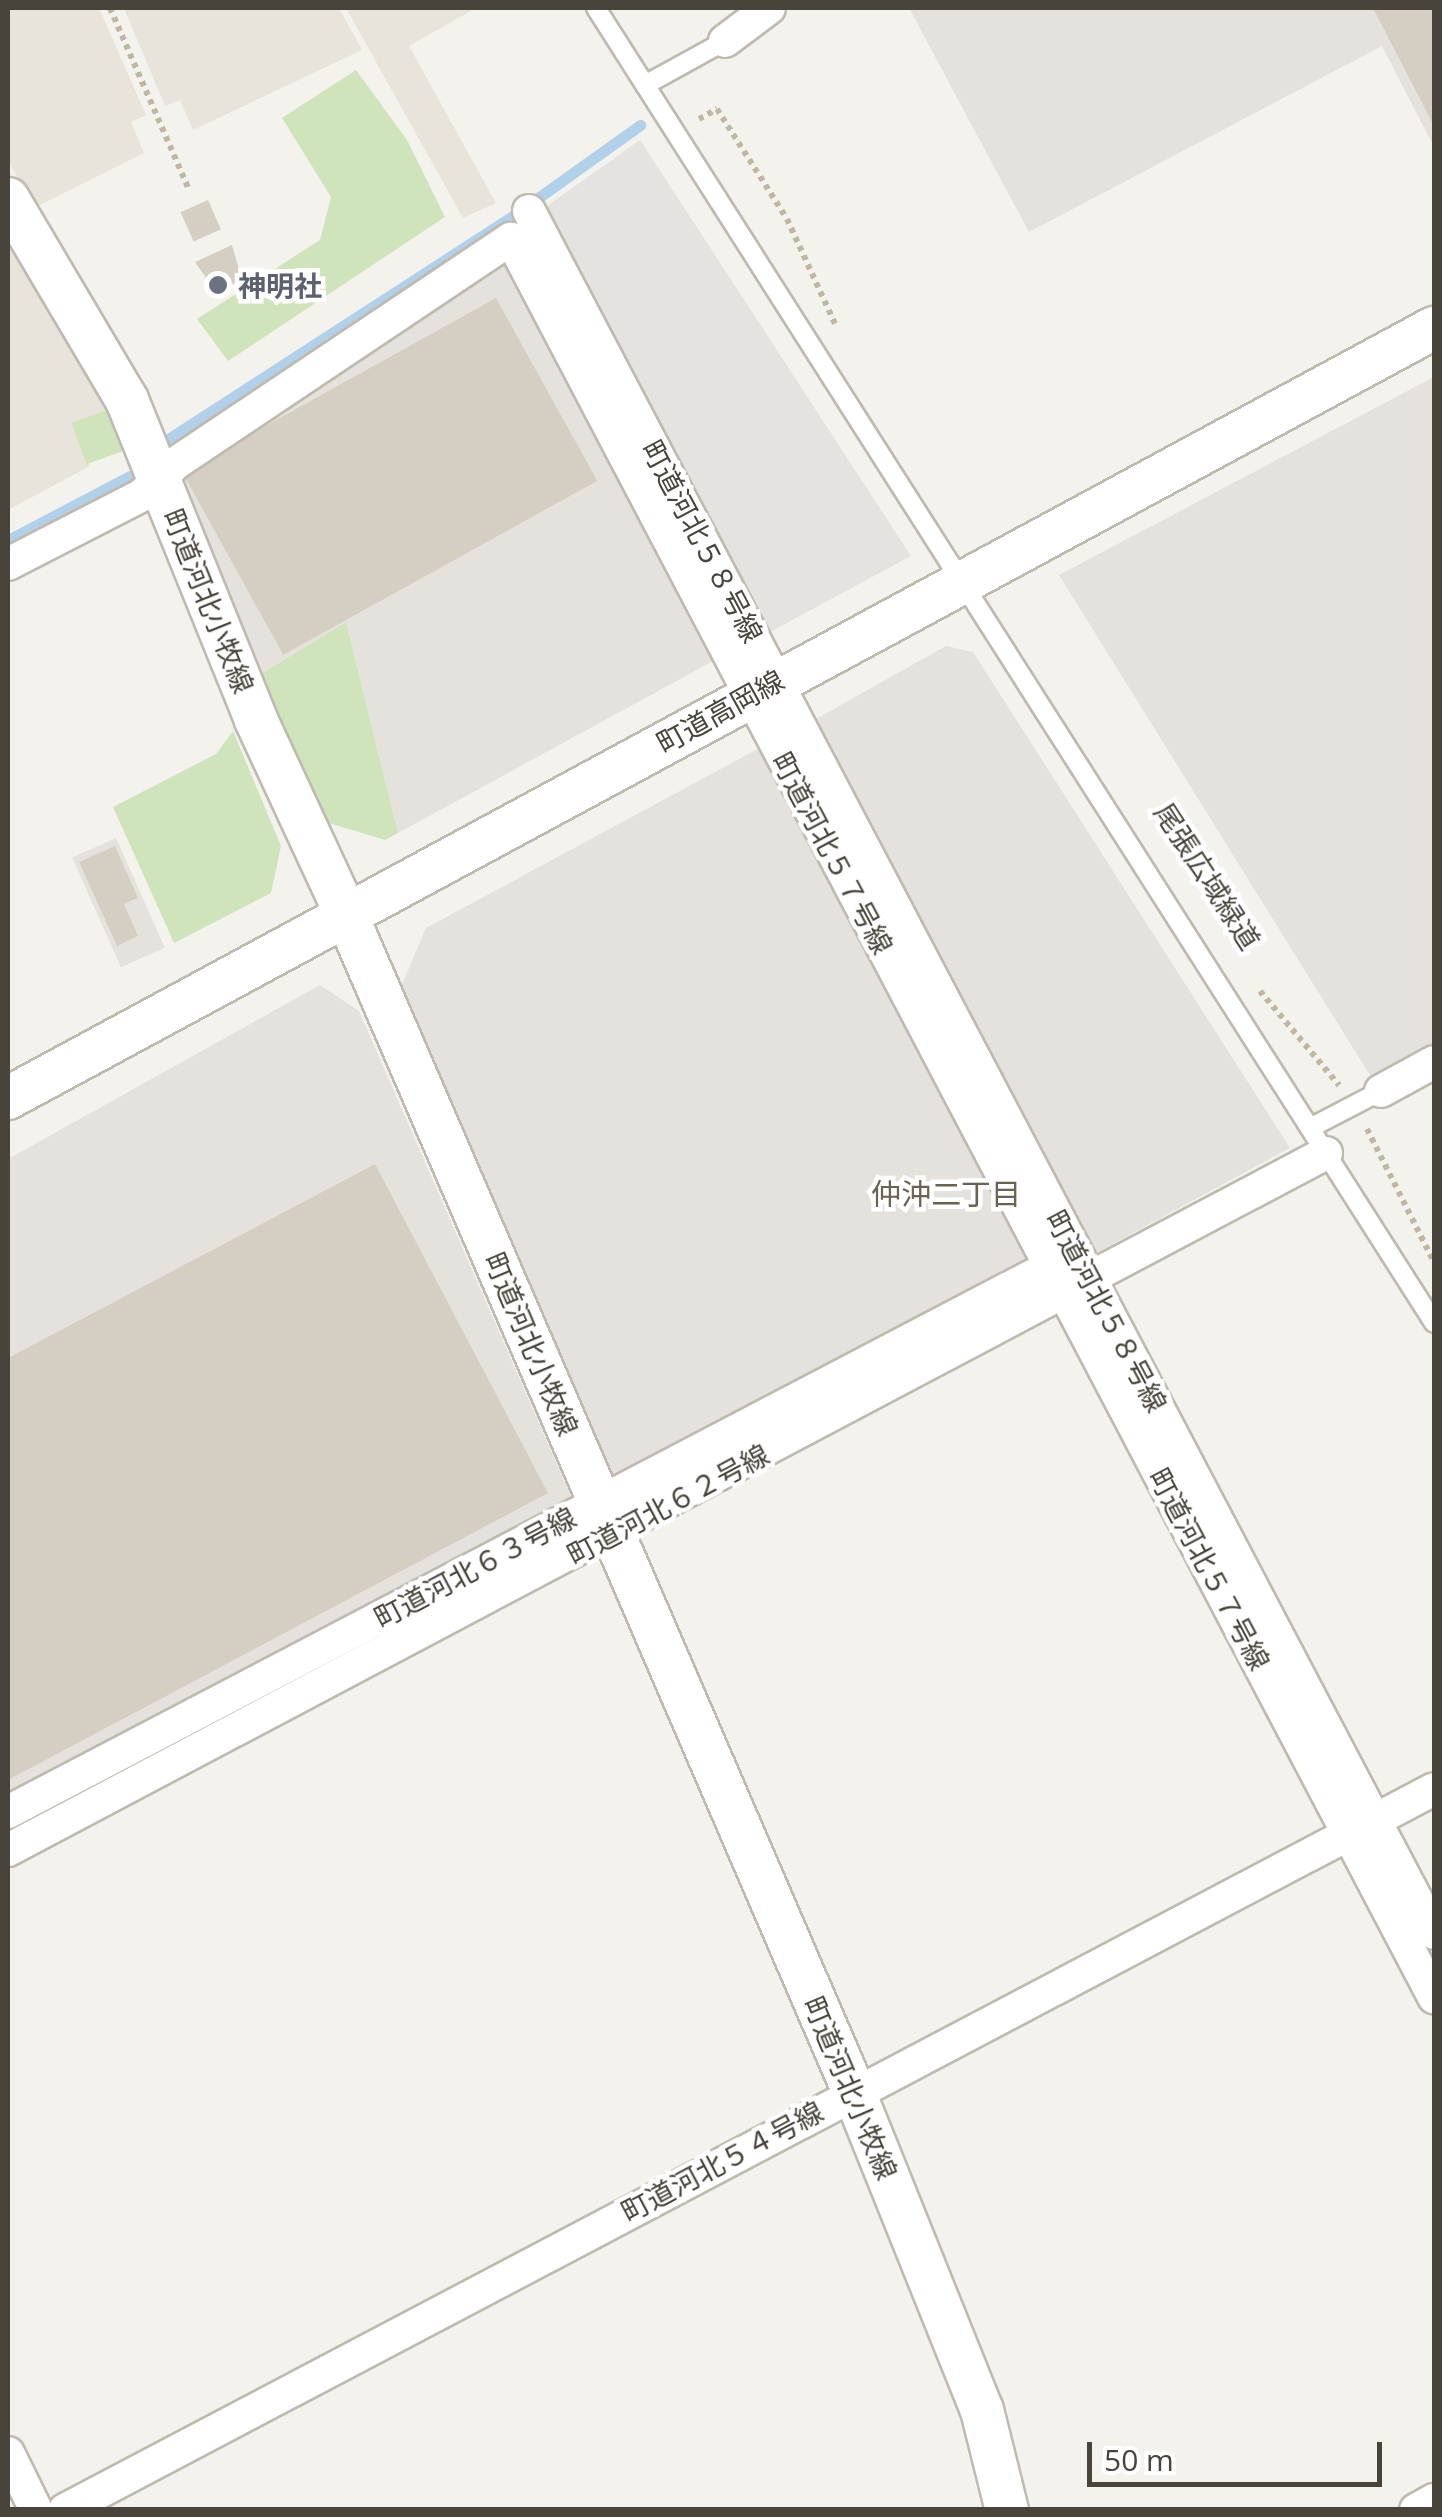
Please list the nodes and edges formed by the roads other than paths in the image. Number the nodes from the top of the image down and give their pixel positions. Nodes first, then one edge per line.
1 (596, 8) edge
2 (770, 8) edge
3 (725, 41) joint
4 (646, 85) junction
5 (8, 200) edge
6 (530, 211) dead end
7 (1434, 328) edge
8 (160, 478) junction
9 (8, 564) edge
10 (960, 581) junction
11 (763, 688) junction
12 (346, 914) junction
13 (1434, 1062) edge
14 (8, 1098) edge
15 (1368, 1098) joint
16 (1318, 1140) junction
17 (1068, 1279) junction
18 (1434, 1323) edge
19 (607, 1518) junction
20 (1434, 1789) edge
21 (8, 1812) edge
22 (1362, 1826) junction
23 (8, 1850) edge
24 (1434, 1933) edge
25 (1434, 1998) edge
26 (854, 2092) junction
27 (8, 2453) edge
28 (1434, 2500) edge
29 (36, 2510) edge
30 (65, 2510) edge
31 (1008, 2510) edge
32 (1416, 2510) edge

1 - 4 lane
2 - 3 street
3 - 4 lane
4 - 10 lane
5 - 8 street, 町道河北小牧線
6 - 11 street, 町道河北５８号線
7 - 10 street, 町道高岡線
8 - 9 street
8 - 11 street
8 - 12 street, 町道河北小牧線
10 - 11 street, 町道高岡線
10 - 16 lane
11 - 12 street, 町道高岡線
11 - 17 street, 町道河北５８号線
12 - 14 street, 町道高岡線
12 - 19 street, 町道河北小牧線
13 - 15 street
15 - 16 lane
16 - 17 street, 町道河北６２号線
16 - 18 lane
17 - 19 street, 町道河北６２号線
17 - 22 street, 町道河北５７号線
19 - 21 street, 町道河北６３号線
19 - 23 street, 町道河北６２号線
19 - 26 street, 町道河北小牧線
20 - 22 street, 町道河北５４号線
22 - 24 street
22 - 25 street, 町道河北５７号線
22 - 26 street, 町道河北５４号線
26 - 30 street, 町道河北５４号線
26 - 31 street, 町道河北小牧線
27 - 29 street
28 - 32 street

